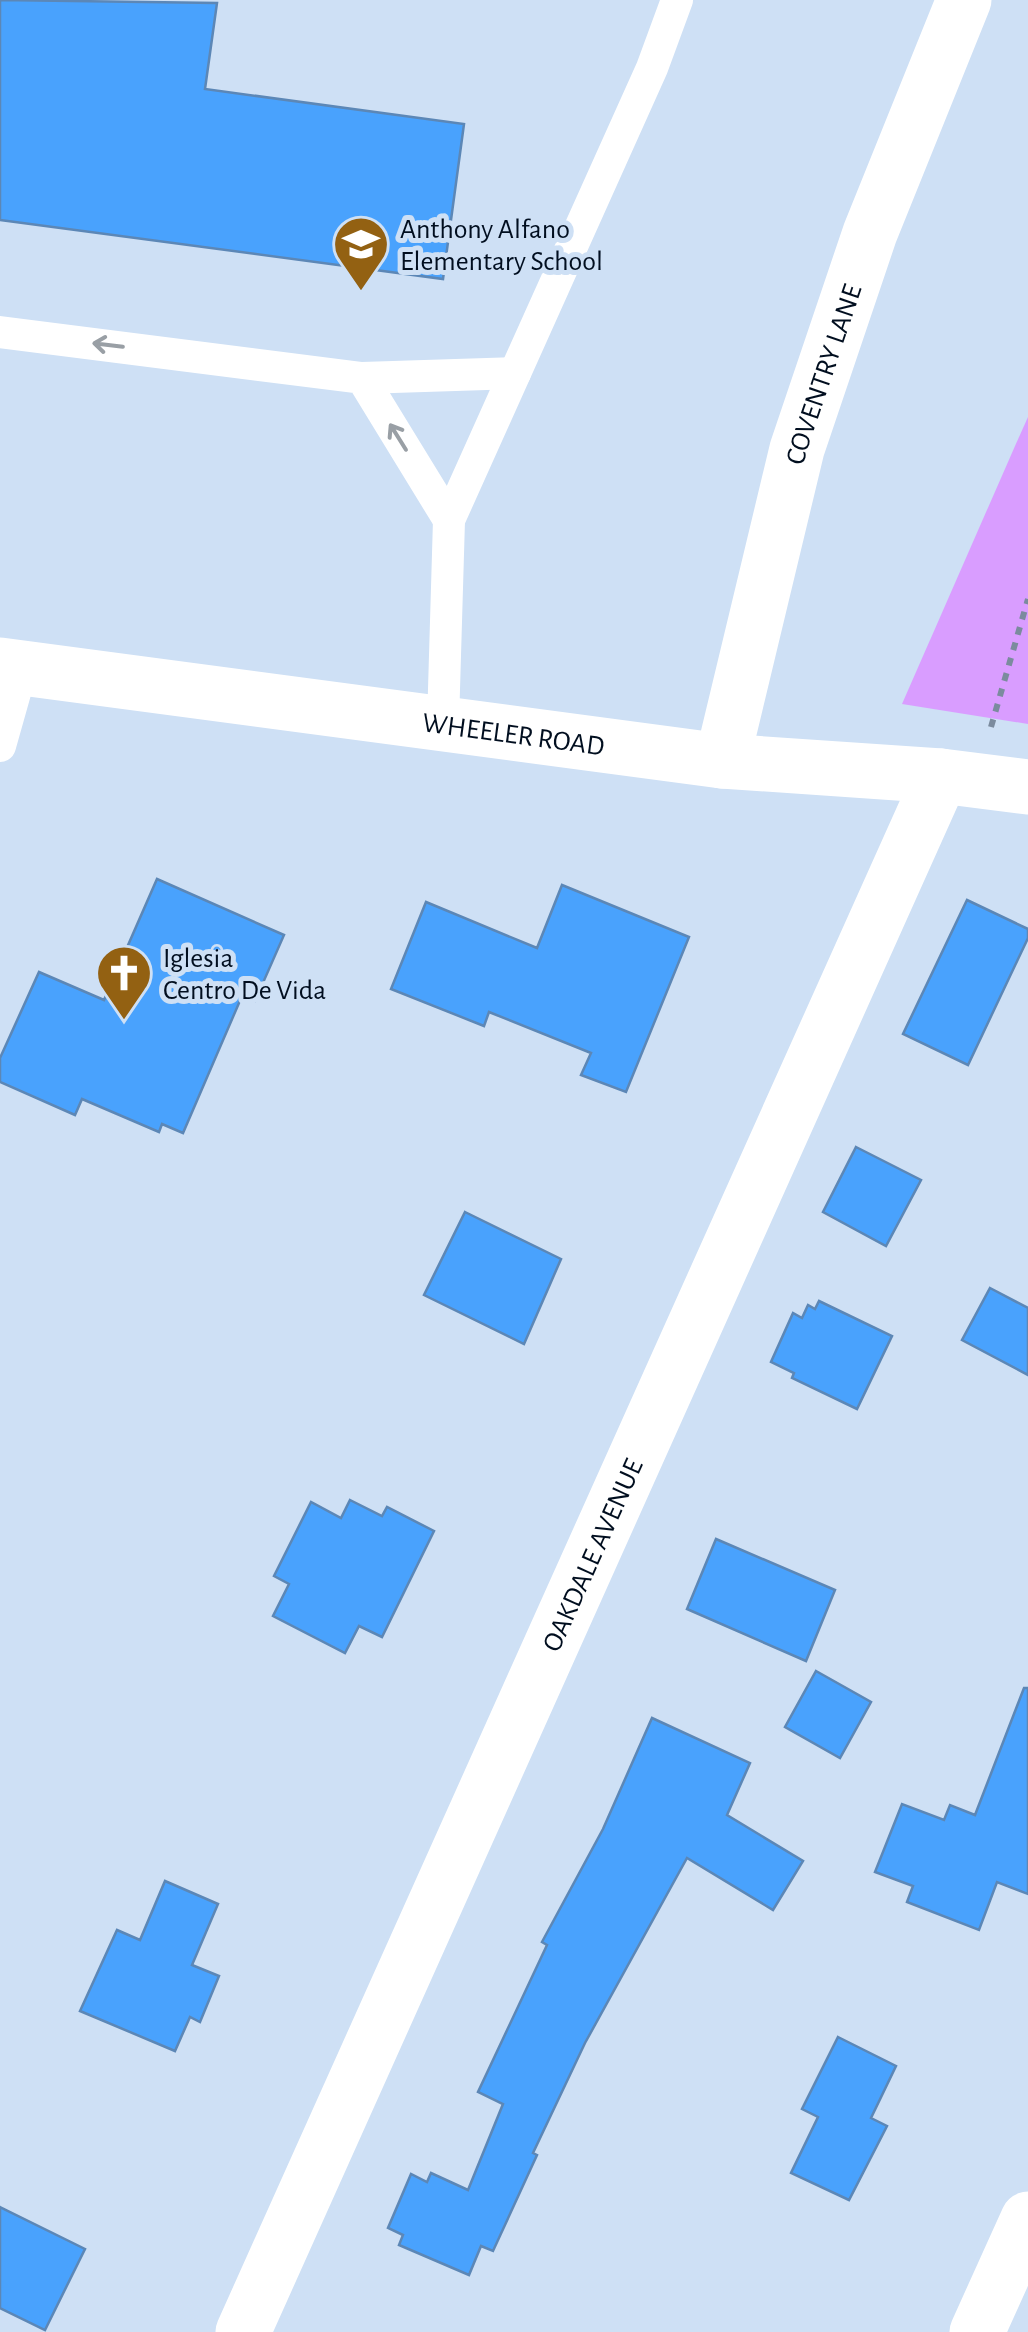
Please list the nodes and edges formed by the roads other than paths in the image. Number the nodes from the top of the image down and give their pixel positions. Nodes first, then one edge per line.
1 (677, 0) edge
2 (964, 0) edge
3 (0, 332) edge
4 (514, 374) junction
5 (362, 378) junction
6 (450, 520) junction
7 (11, 666) edge
8 (443, 724) junction
9 (0, 746) edge
10 (722, 761) junction
11 (985, 781) edge
12 (1028, 2219) edge
13 (243, 2332) edge
14 (977, 2332) edge

1 - 4 lane
2 - 10 street, COVENTRY LANE
5 -> 3 lane
4 - 5 lane
4 - 6 lane
6 -> 5 lane
6 - 8 lane
7 - 8 street, WHEELER ROAD
7 - 9 lane
8 - 10 street, WHEELER ROAD
10 - 11 street, WHEELER ROAD
11 - 13 street, OAKDALE AVENUE
12 - 14 street

